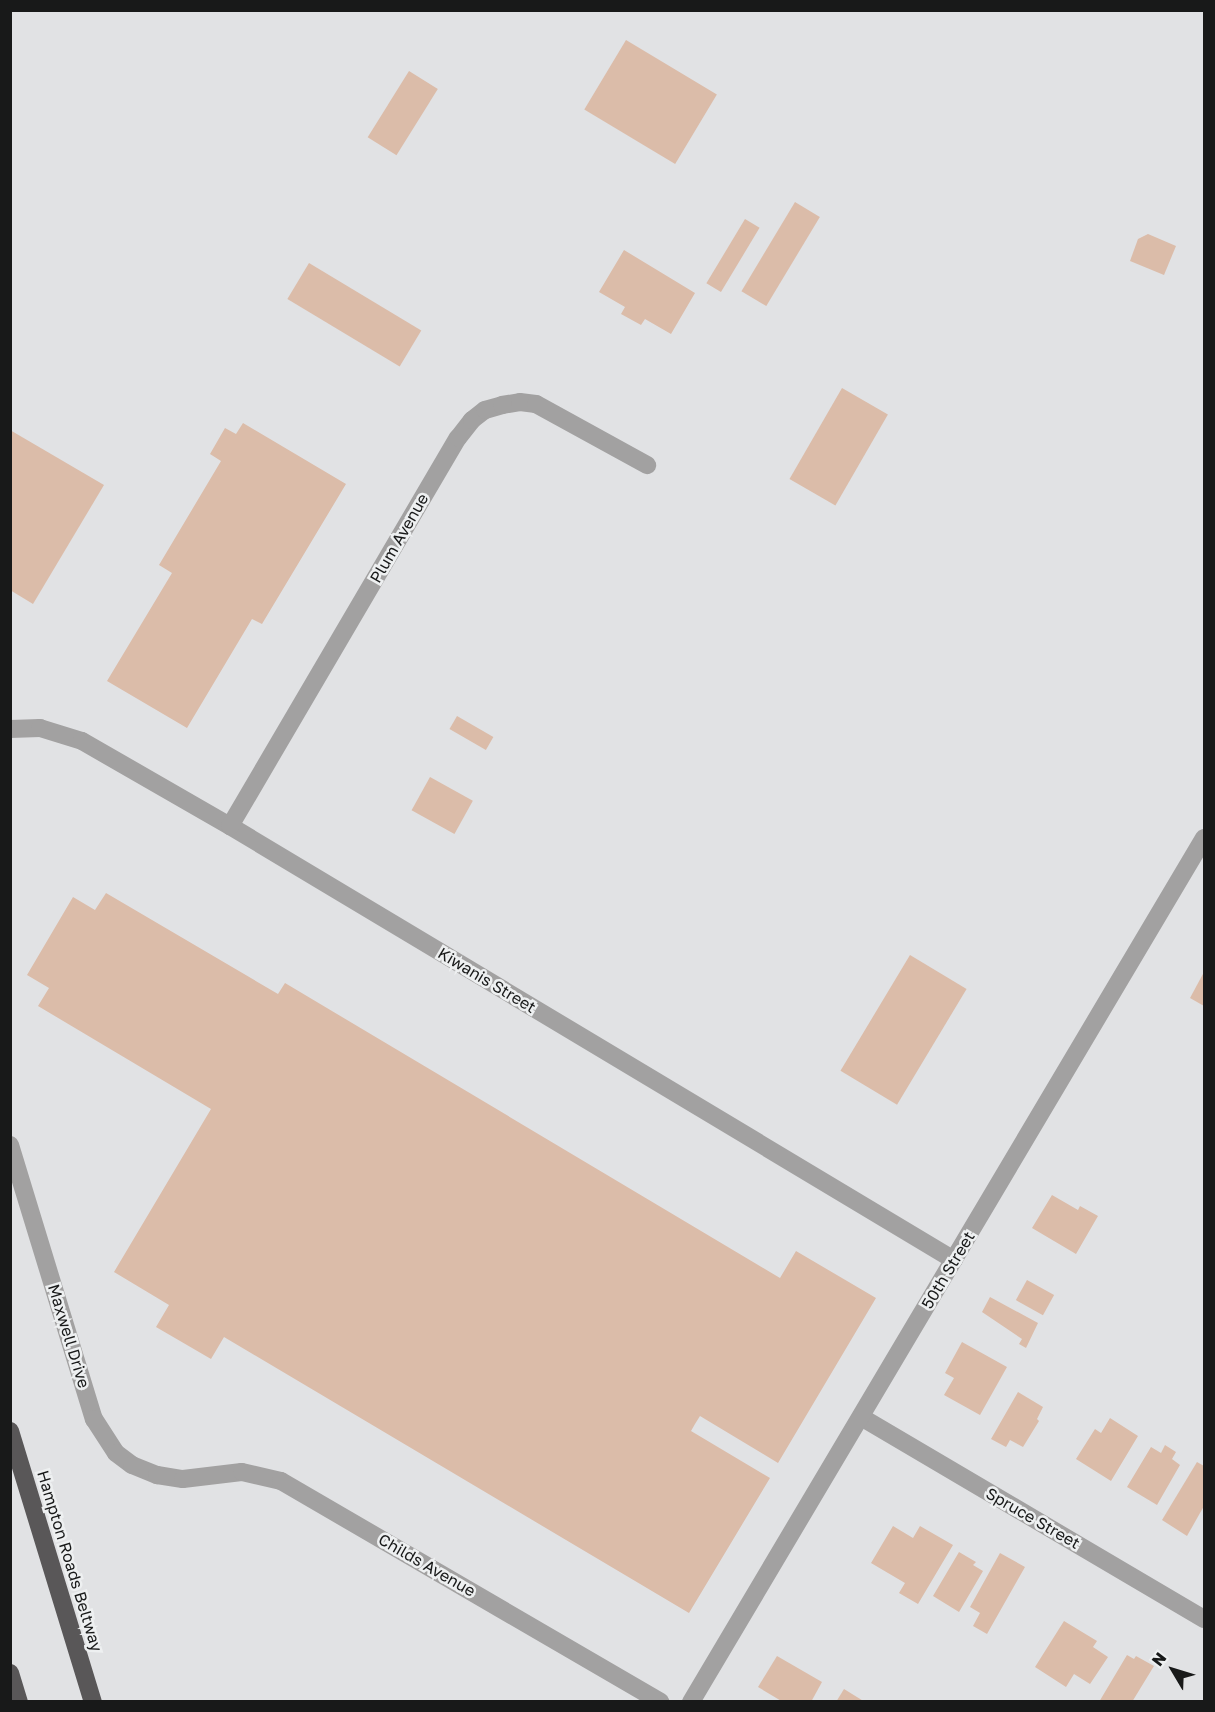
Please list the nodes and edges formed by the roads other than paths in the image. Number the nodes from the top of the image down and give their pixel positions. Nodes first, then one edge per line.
1 (647, 465) dead end
2 (10, 729) edge
3 (230, 826) junction
4 (1204, 838) edge
5 (10, 1144) edge
6 (954, 1260) junction
7 (861, 1417) junction
8 (10, 1431) edge
9 (183, 1479) joint
10 (1204, 1619) edge
11 (10, 1673) edge
12 (19, 1701) edge
13 (93, 1701) edge
14 (660, 1701) edge
15 (691, 1701) edge

1 - 3 street, Plum Avenue
2 - 3 street, Kiwanis Street
3 - 6 street, Kiwanis Street
4 - 6 street, 50th Street
5 - 9 street, Maxwell Drive
6 - 7 street, 50th Street
7 - 10 street, Spruce Street
7 - 15 street, 50th Street
8 - 13 highway, Hampton Roads Beltway
9 - 14 street, Childs Avenue
11 - 12 highway

